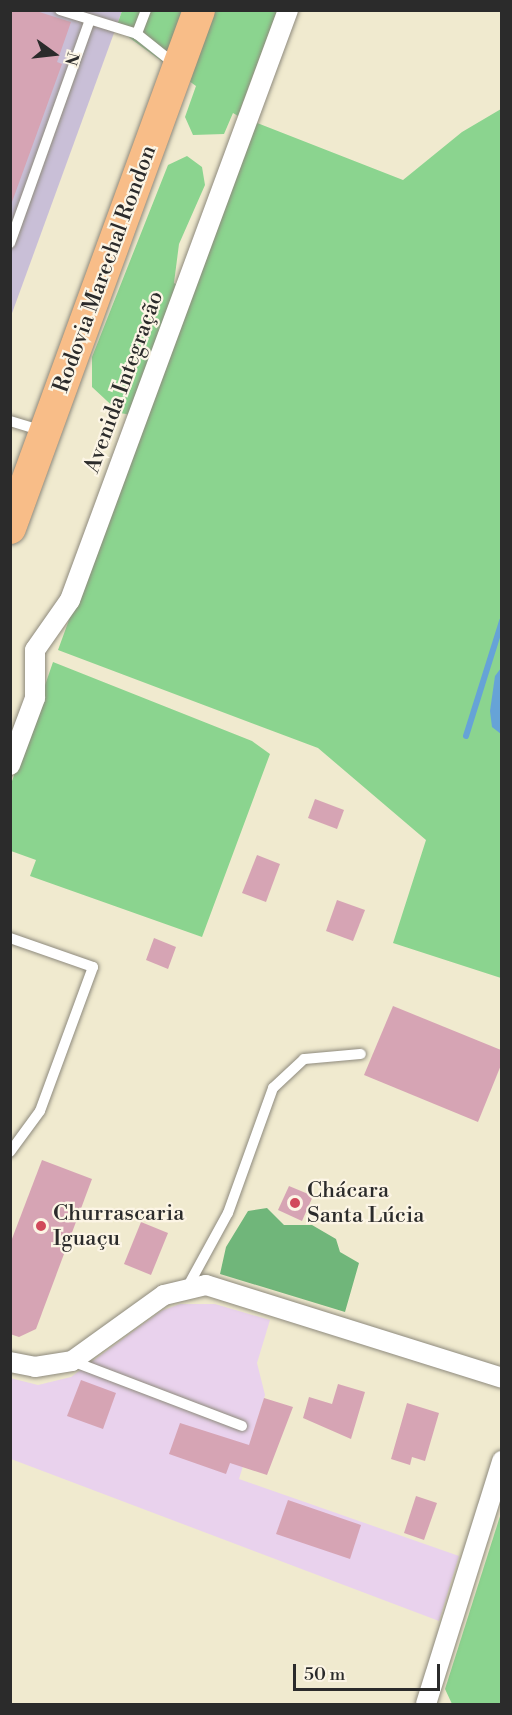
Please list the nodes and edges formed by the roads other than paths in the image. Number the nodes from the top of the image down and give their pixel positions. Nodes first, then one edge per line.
1 (60, 10) edge
2 (146, 10) edge
3 (199, 10) edge
4 (288, 10) edge
5 (90, 20) junction
6 (137, 34) junction
7 (178, 67) junction
8 (10, 243) edge
9 (10, 421) edge
10 (45, 432) junction
11 (10, 528) edge
12 (10, 765) edge
13 (10, 938) edge
14 (361, 1054) dead end
15 (10, 1152) edge
16 (188, 1286) junction
17 (72, 1361) junction
18 (10, 1362) edge
19 (501, 1378) edge
20 (242, 1426) dead end
21 (501, 1461) edge
22 (426, 1704) edge

1 - 5 lane
2 - 6 lane
3 - 7 main road, Rodovia Marechal Rondon
4 - 12 street, Avenida Integração
5 - 6 lane
5 - 8 lane
6 - 7 lane
7 - 10 main road, Rodovia Marechal Rondon
9 - 10 lane
10 - 11 main road, Rodovia Marechal Rondon
13 - 15 lane
14 - 16 lane
16 - 17 street
16 - 19 street
17 - 18 street
17 - 20 lane
21 - 22 street

